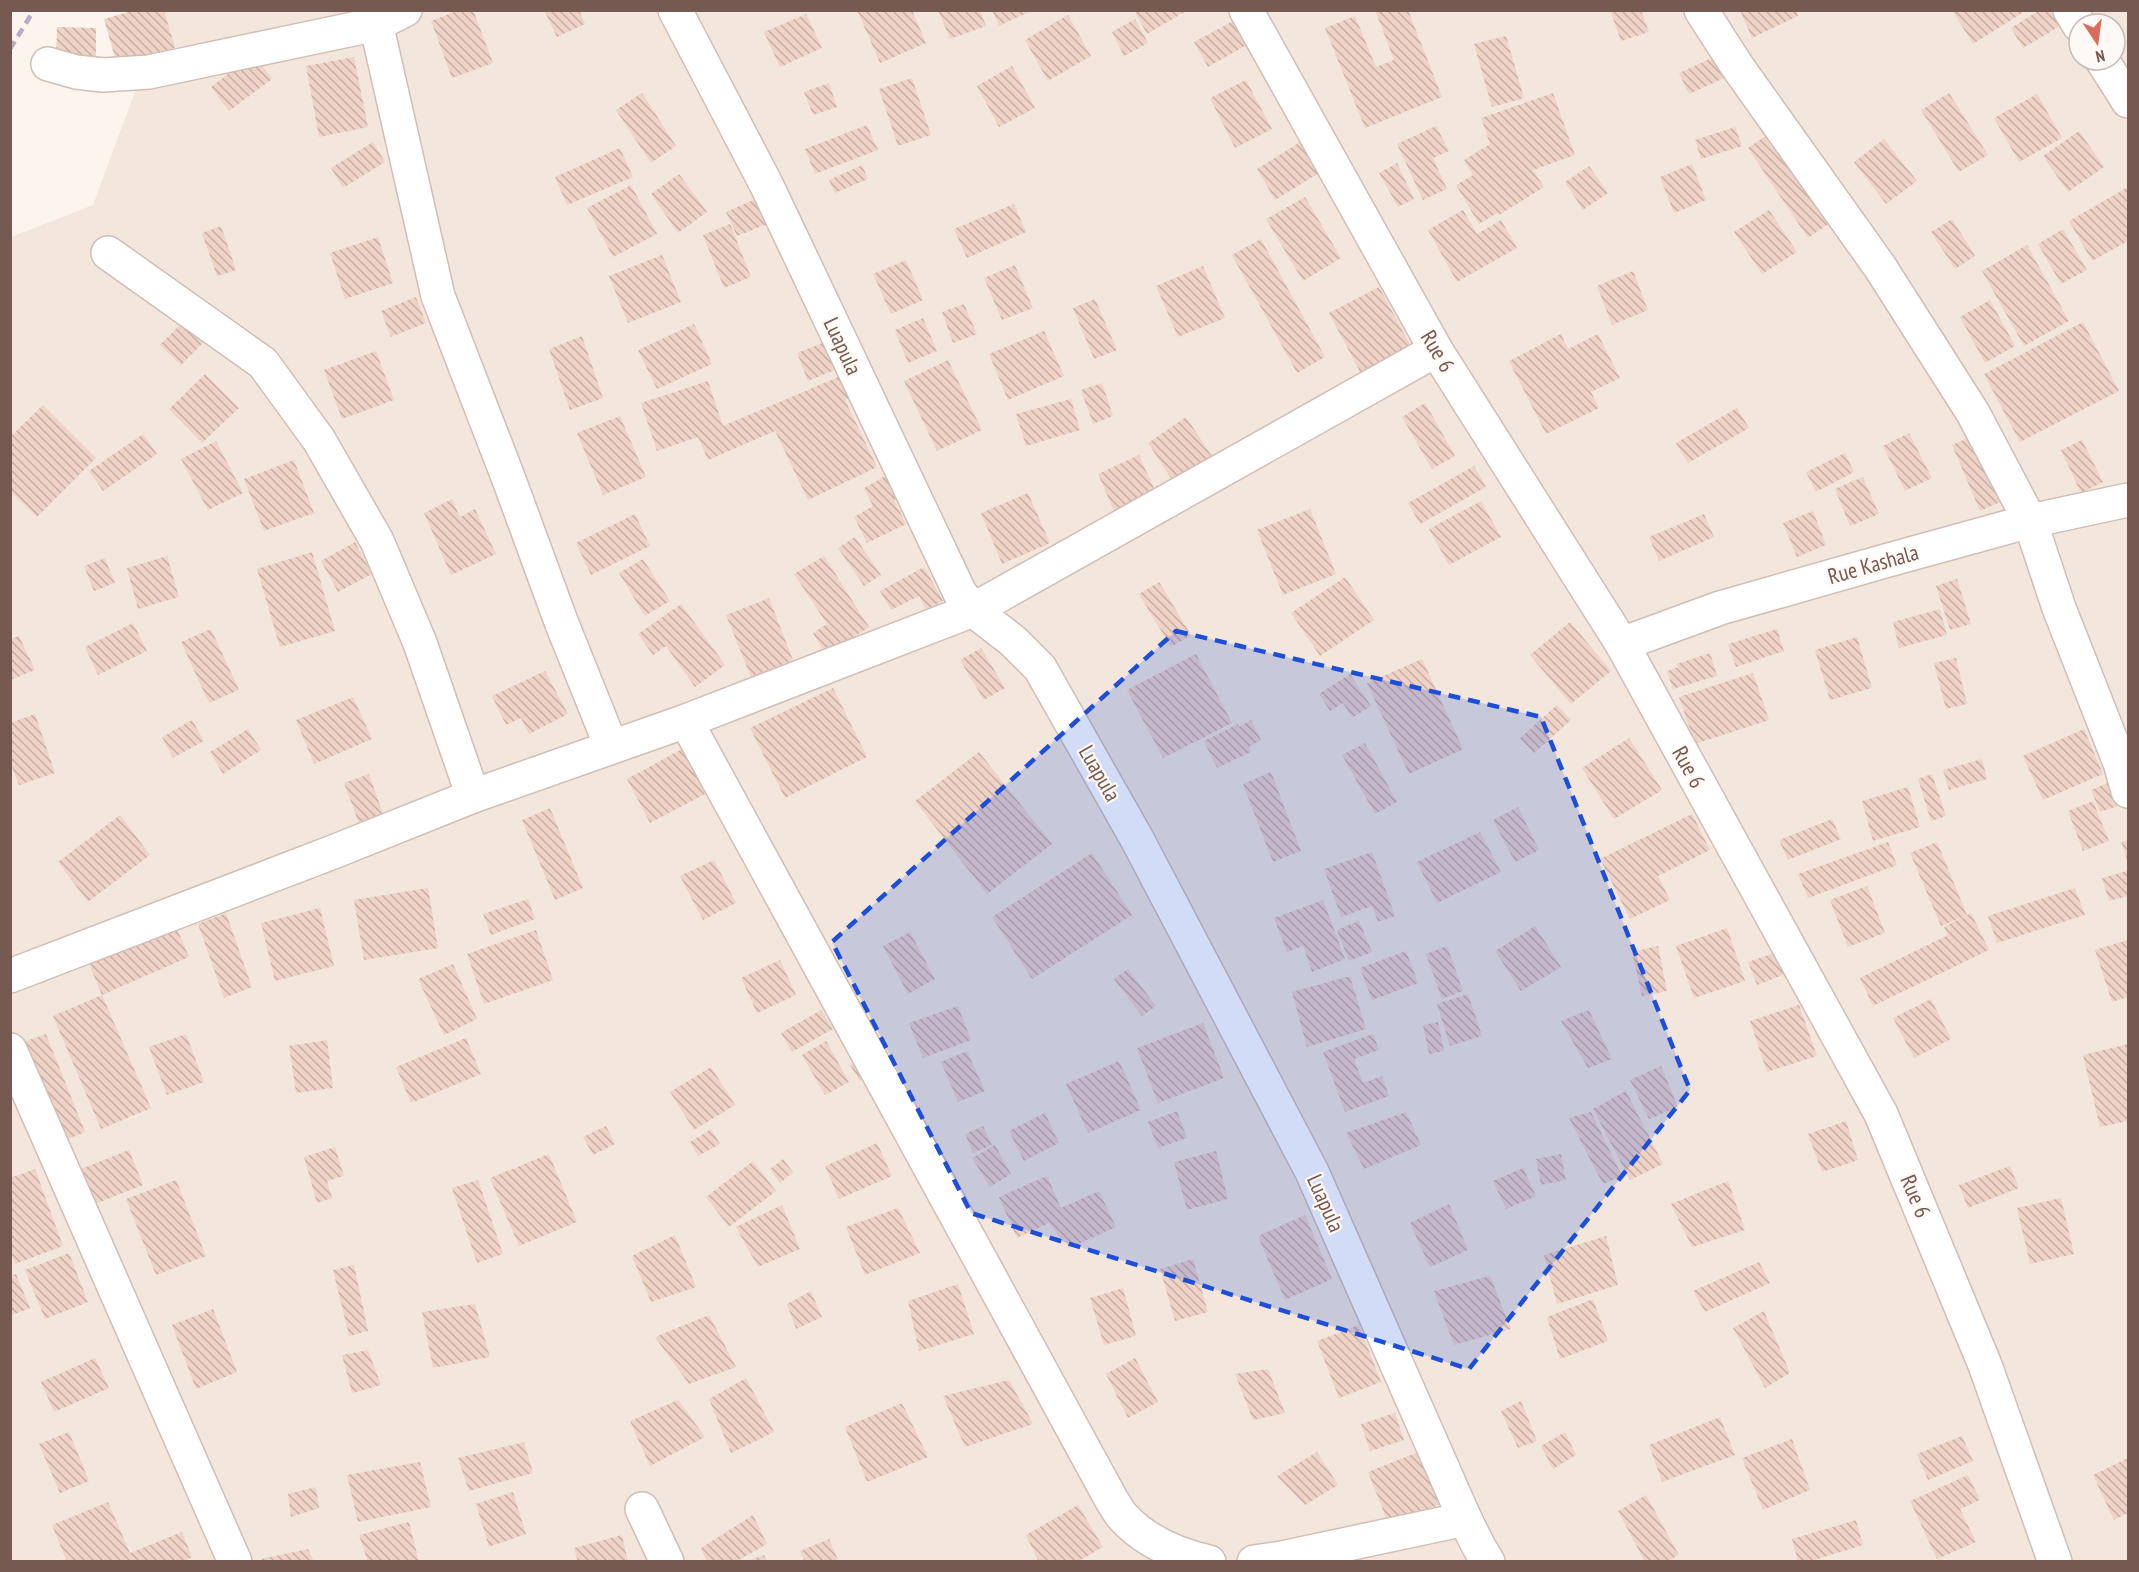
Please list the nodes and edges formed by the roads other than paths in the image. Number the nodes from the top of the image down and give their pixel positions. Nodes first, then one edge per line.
1 (675, 10) edge
2 (1246, 10) edge
3 (1701, 10) edge
4 (385, 15) edge
5 (48, 64) dead end
6 (2110, 72) edge
7 (2128, 101) edge
8 (108, 253) dead end
9 (1436, 350) junction
10 (2128, 500) edge
11 (2030, 521) junction
12 (973, 610) junction
13 (1622, 644) junction
14 (686, 721) junction
15 (611, 746) junction
16 (2128, 791) edge
17 (473, 796) junction
18 (10, 976) edge
19 (10, 1050) edge
20 (642, 1509) dead end
21 (1465, 1519) junction
22 (235, 1562) edge
23 (667, 1562) edge
24 (1209, 1562) edge
25 (1254, 1562) edge
26 (1488, 1562) edge
27 (2055, 1562) edge

1 - 12 street, Luapula
2 - 9 street, Rue 6
3 - 11 street
4 - 5 street
4 - 15 street
6 - 7 street
8 - 17 street
9 - 12 street
9 - 13 street, Rue 6
10 - 11 street, Rue Kashala
11 - 13 street, Rue Kashala
11 - 16 street
12 - 14 street
12 - 21 street, Luapula
13 - 27 street, Rue 6
14 - 15 street
14 - 24 street
15 - 17 street
17 - 18 street
19 - 22 street
20 - 23 street
21 - 25 street
21 - 26 street, Luapula

